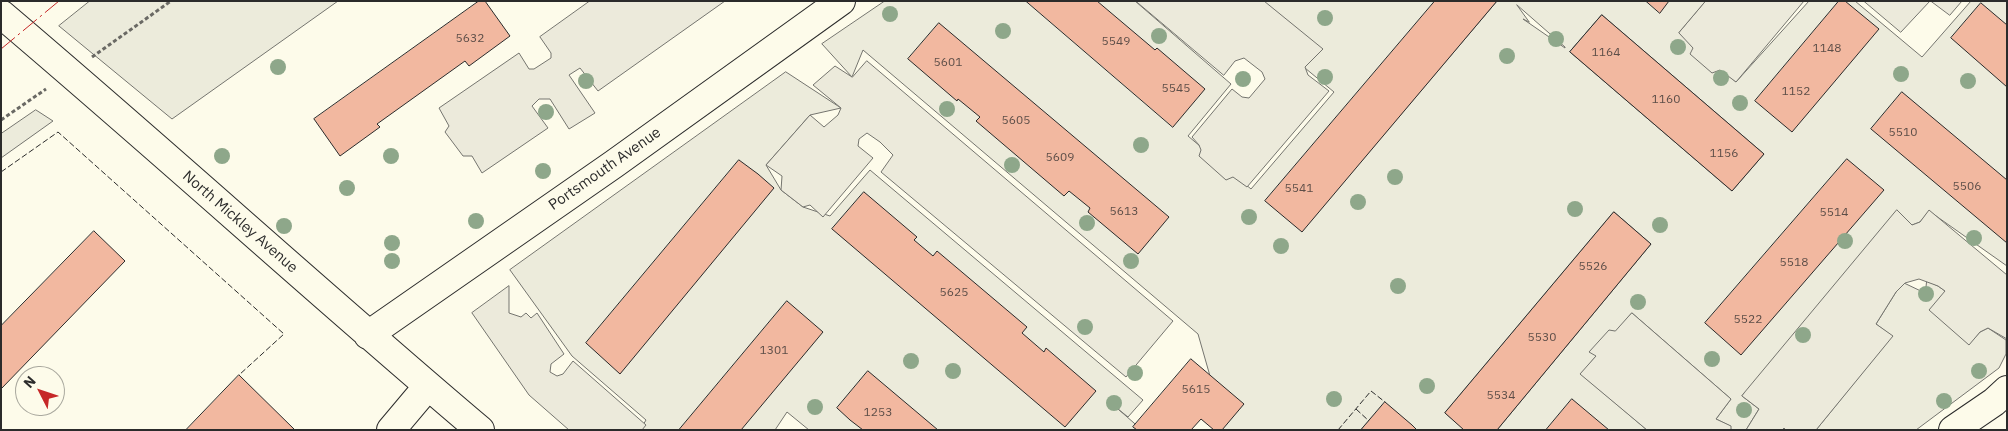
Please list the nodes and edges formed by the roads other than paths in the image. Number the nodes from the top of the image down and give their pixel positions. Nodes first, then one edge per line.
1 (841, 1) edge
2 (1, 14) edge
3 (368, 335) junction
4 (428, 386) junction
5 (2007, 390) edge
6 (390, 430) edge
7 (480, 430) edge
8 (1953, 430) edge

1 - 3 street, Portsmouth Avenue
2 - 3 street, North Mickley Avenue
3 - 4 street, North Mickley Avenue
4 - 6 street
4 - 7 street, North Mickley Avenue
5 - 8 street

